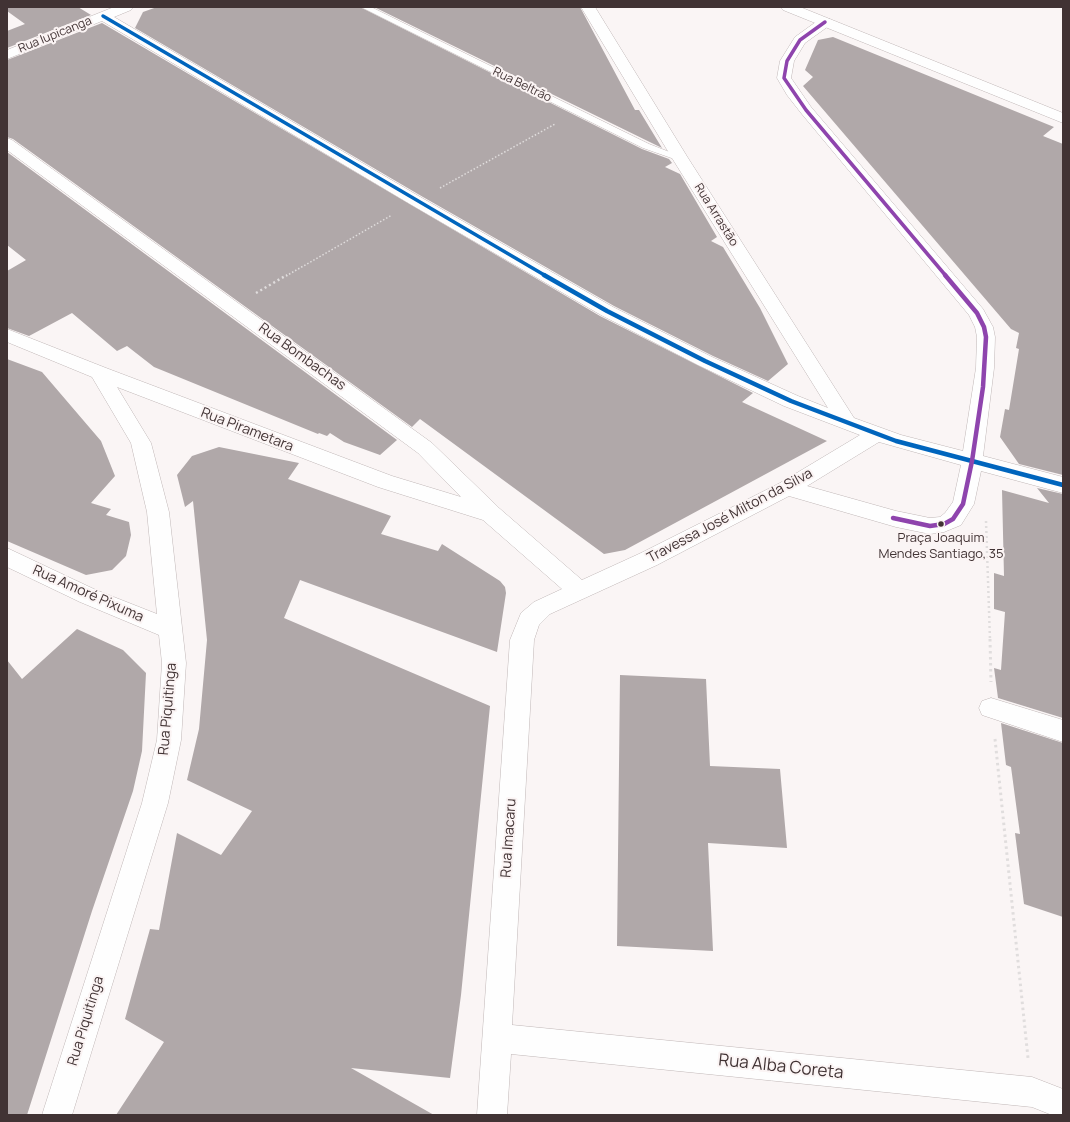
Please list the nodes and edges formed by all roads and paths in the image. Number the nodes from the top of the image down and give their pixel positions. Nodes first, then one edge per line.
1 (126, 7) edge
2 (365, 7) edge
3 (588, 7) edge
4 (788, 7) edge
5 (103, 16) junction
6 (825, 22) junction
7 (7, 55) edge
8 (1063, 118) edge
9 (7, 143) edge
10 (680, 158) junction
11 (7, 335) edge
12 (99, 373) junction
13 (847, 422) junction
14 (878, 434) junction
15 (972, 461) junction
16 (1063, 485) edge
17 (787, 488) junction
18 (491, 514) junction
19 (986, 517) dead end
20 (7, 557) edge
21 (580, 591) junction
22 (170, 629) junction
23 (992, 708) junction
24 (1063, 730) edge
25 (496, 1038) junction
26 (1032, 1092) junction
27 (1063, 1104) edge
28 (56, 1115) edge
29 (492, 1115) edge

1 - 5 street, Rua Iupicanga
2 - 10 lane, Rua Beltrão
3 - 10 street, Rua Arrastão
4 - 6 street
5 - 7 street, Rua Iupicanga
5 - 13 street
6 - 8 street
6 - 15 street
9 - 18 street, Rua Bombachas
10 - 13 street, Rua Arrastão
11 - 12 street, Rua Pirametara
12 - 18 street, Rua Pirametara
12 - 22 street, Rua Piquitinga
13 - 14 street
14 - 15 street
14 - 17 street, Travessa José Milton da Silva
15 - 16 street
15 - 17 street
17 - 21 street, Travessa José Milton da Silva
18 - 21 street, Rua Bombachas
19 - 23 path
20 - 22 street, Rua Amoré Pixuma
21 - 25 street, Rua Imacaru
22 - 28 street, Rua Piquitinga
23 - 24 street
23 - 26 path
25 - 26 street, Rua Alba Coreta
25 - 29 street, Rua Imacaru
26 - 27 street, Rua Alba Coreta

